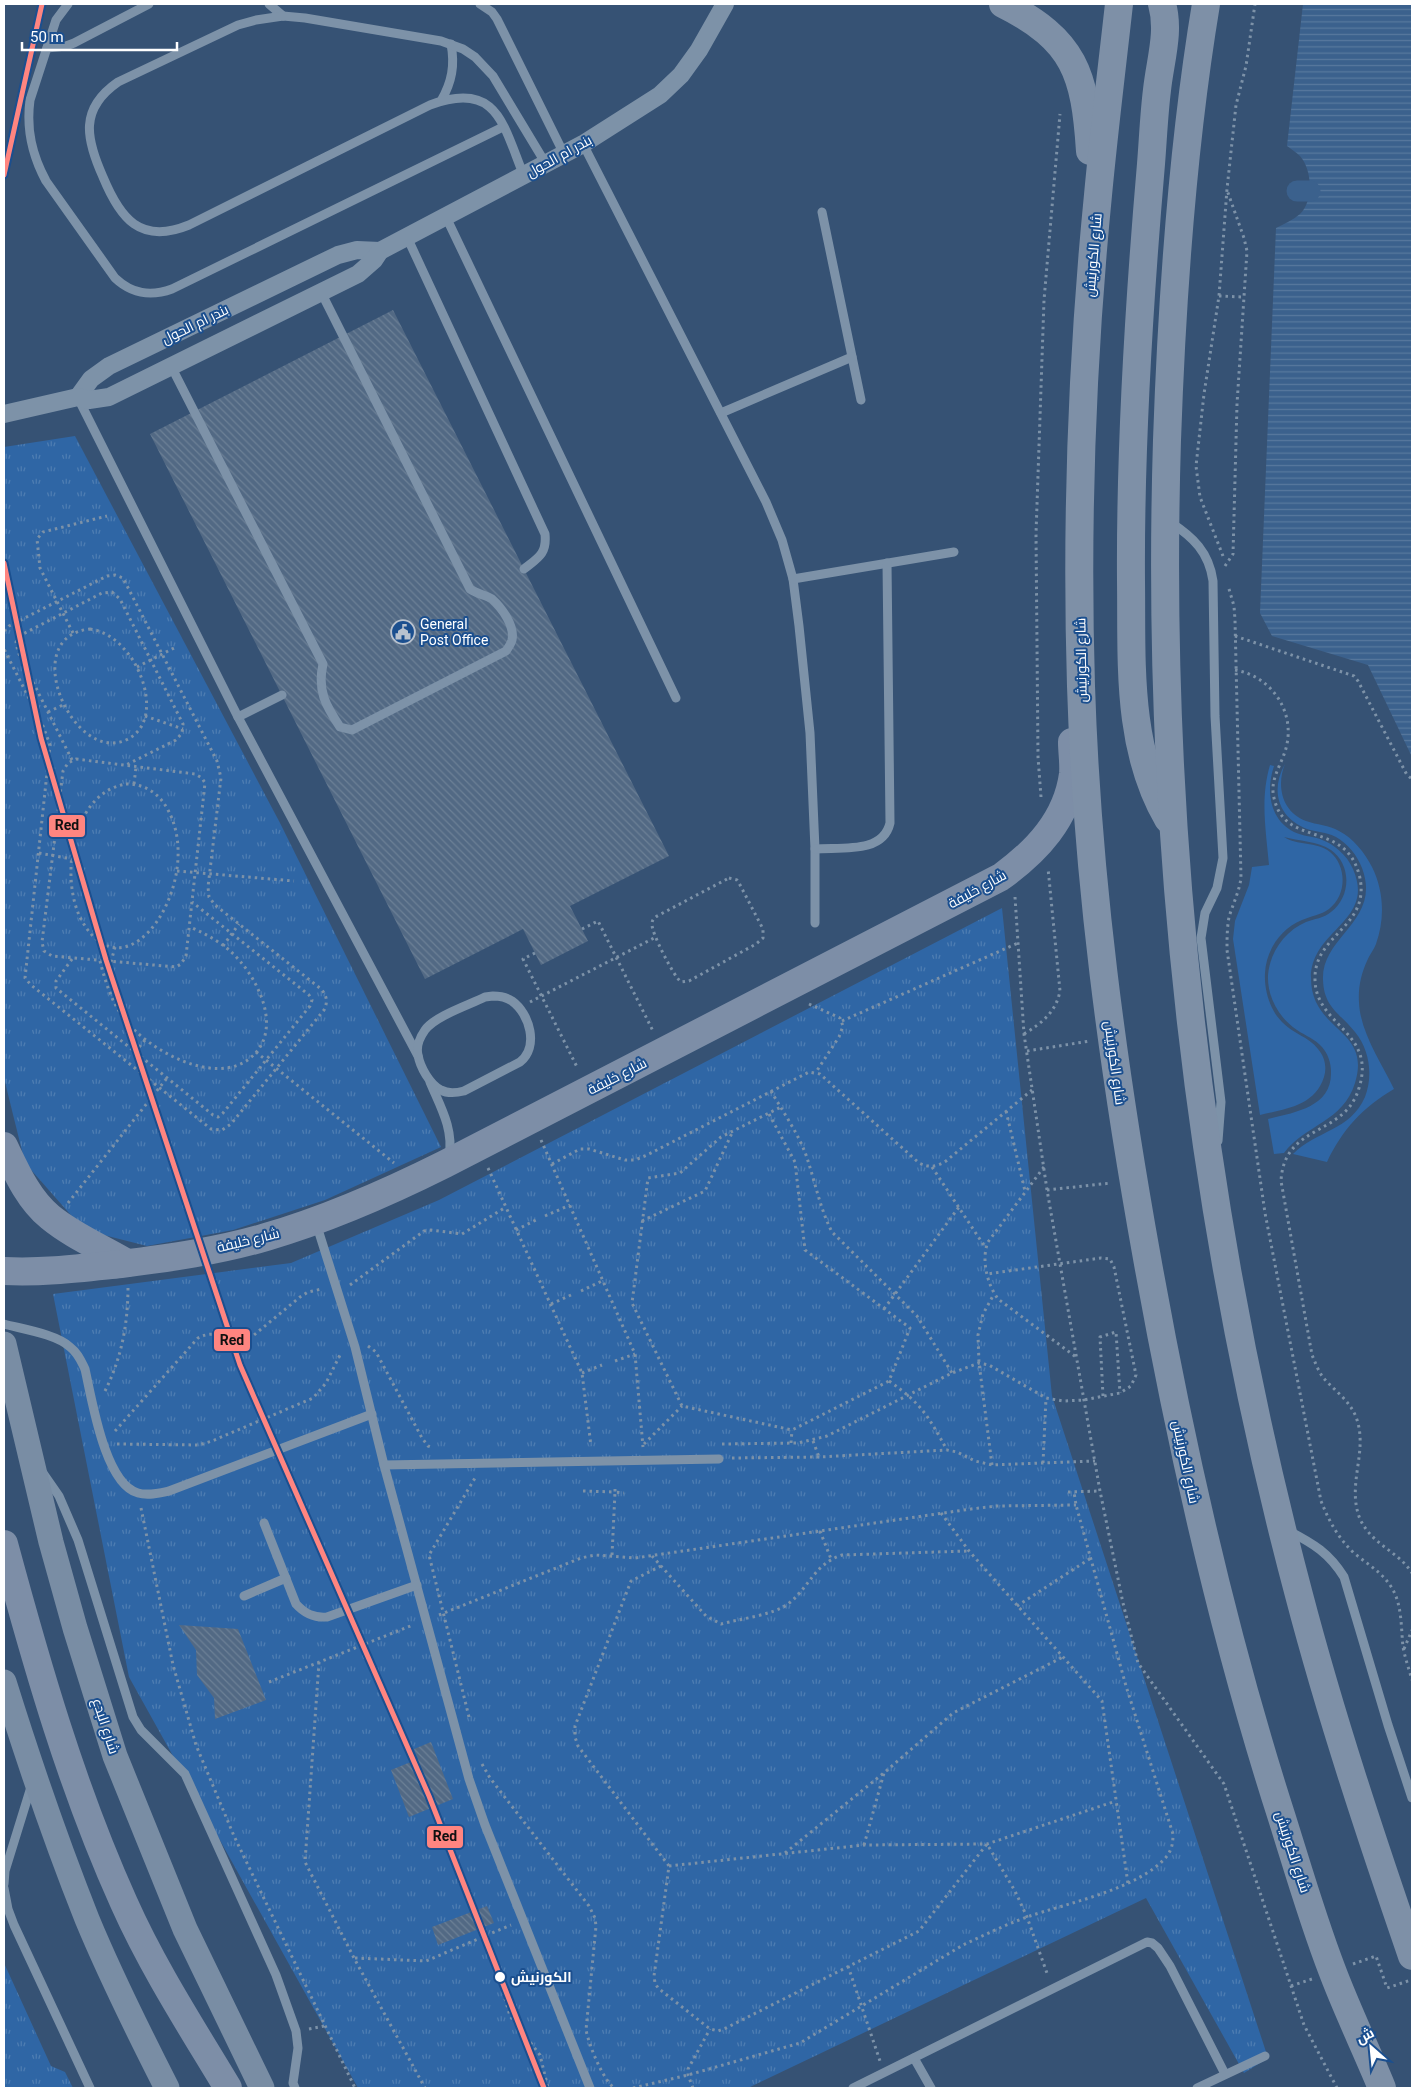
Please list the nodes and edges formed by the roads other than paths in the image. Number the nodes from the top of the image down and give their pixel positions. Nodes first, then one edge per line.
1 (68, 4) edge
2 (149, 4) edge
3 (269, 4) edge
4 (480, 4) edge
5 (710, 4) edge
6 (725, 4) edge
7 (1003, 4) edge
8 (1119, 4) edge
9 (1162, 4) edge
10 (1206, 4) edge
11 (284, 16) junction
12 (711, 28) junction
13 (451, 44) junction
14 (47, 48) junction
15 (441, 101) junction
16 (504, 127) junction
17 (584, 144) junction
18 (564, 154) junction
19 (546, 164) junction
20 (524, 176) junction
21 (1098, 194) junction
22 (822, 212) dead end
23 (446, 218) junction
24 (406, 237) junction
25 (380, 251) junction
26 (321, 292) junction
27 (852, 358) junction
28 (171, 366) junction
29 (78, 397) junction
30 (860, 400) dead end
31 (7, 410) edge
32 (721, 413) junction
33 (1165, 519) junction
34 (954, 552) dead end
35 (887, 563) junction
36 (524, 569) dead end
37 (793, 579) junction
38 (1081, 685) junction
39 (282, 695) dead end
40 (676, 698) dead end
41 (238, 717) junction
42 (1172, 826) junction
43 (815, 849) junction
44 (815, 924) dead end
45 (418, 1056) junction
46 (428, 1078) junction
47 (4, 1146) edge
48 (445, 1164) junction
49 (1211, 1173) junction
50 (315, 1221) junction
51 (127, 1263) junction
52 (4, 1271) edge
53 (4, 1324) edge
54 (4, 1344) edge
55 (372, 1414) junction
56 (29, 1452) junction
57 (719, 1458) road end
58 (384, 1465) junction
59 (264, 1524) dead end
60 (1281, 1526) junction
61 (4, 1544) edge
62 (286, 1578) junction
63 (416, 1585) junction
64 (244, 1596) dead end
65 (4, 1682) edge
66 (34, 1777) junction
67 (1412, 1798) edge
68 (4, 1886) edge
69 (1412, 1956) edge
70 (1264, 2056) dead end
71 (914, 2058) junction
72 (1225, 2074) junction
73 (90, 2088) edge
74 (166, 2088) edge
75 (228, 2088) edge
76 (262, 2088) edge
77 (295, 2088) edge
78 (590, 2088) edge
79 (853, 2088) edge
80 (931, 2088) edge
81 (1197, 2088) edge
82 (1382, 2088) edge

1 - 14 lane
2 - 14 lane
3 - 11 lane
4 - 18 lane
5 - 12 street
6 - 12 street, بندر ام الحول
7 - 21 highway
8 - 21 highway, شارع الكورنيش
9 - 42 highway
10 - 33 highway
11 - 13 lane
11 - 15 lane
12 - 17 street, بندر ام الحول
13 - 15 lane
13 - 19 lane
14 - 16 lane
15 - 16 lane
16 - 20 lane
17 - 18 street, بندر ام الحول
17 - 32 lane
18 - 19 street, بندر ام الحول
19 - 20 street, بندر ام الحول
20 - 23 street, بندر ام الحول
21 - 38 highway, شارع الكورنيش
22 - 27 lane
23 - 24 street, بندر ام الحول
23 - 40 lane
24 - 25 street, بندر ام الحول
24 - 36 lane
25 - 26 street, بندر ام الحول
25 - 29 street, بندر ام الحول
26 - 28 street, بندر ام الحول
26 - 28 lane
27 - 30 lane
27 - 32 lane
28 - 29 street, بندر ام الحول
29 - 31 street, بندر ام الحول
29 - 41 lane
32 - 37 lane
33 - 42 highway
33 - 49 lane
34 - 35 lane
35 - 37 lane
35 - 43 lane
37 - 43 lane
38 - 48 main road, شارع خليفة
38 - 82 highway, شارع الكورنيش
39 - 41 lane
41 - 45 lane
42 - 49 highway
43 - 44 lane
45 - 46 lane
45 - 46 lane
46 - 48 lane
47 - 51 main road
48 - 50 main road, شارع خليفة
49 - 60 highway
50 - 51 main road, شارع خليفة
50 - 55 lane
51 - 52 main road, شارع خليفة
53 - 55 lane
54 - 56 main road, شارع البدع
55 - 58 lane
56 - 76 main road, شارع البدع
56 - 77 lane
57 - 58 lane
58 - 63 lane
59 - 62 lane
60 - 67 lane
60 - 69 highway
61 - 75 main road
62 - 63 lane
62 - 64 lane
63 - 78 lane
65 - 66 main road
66 - 68 lane
66 - 74 main road
68 - 73 lane
70 - 72 lane
71 - 72 lane
71 - 79 lane
71 - 80 lane
72 - 81 lane

